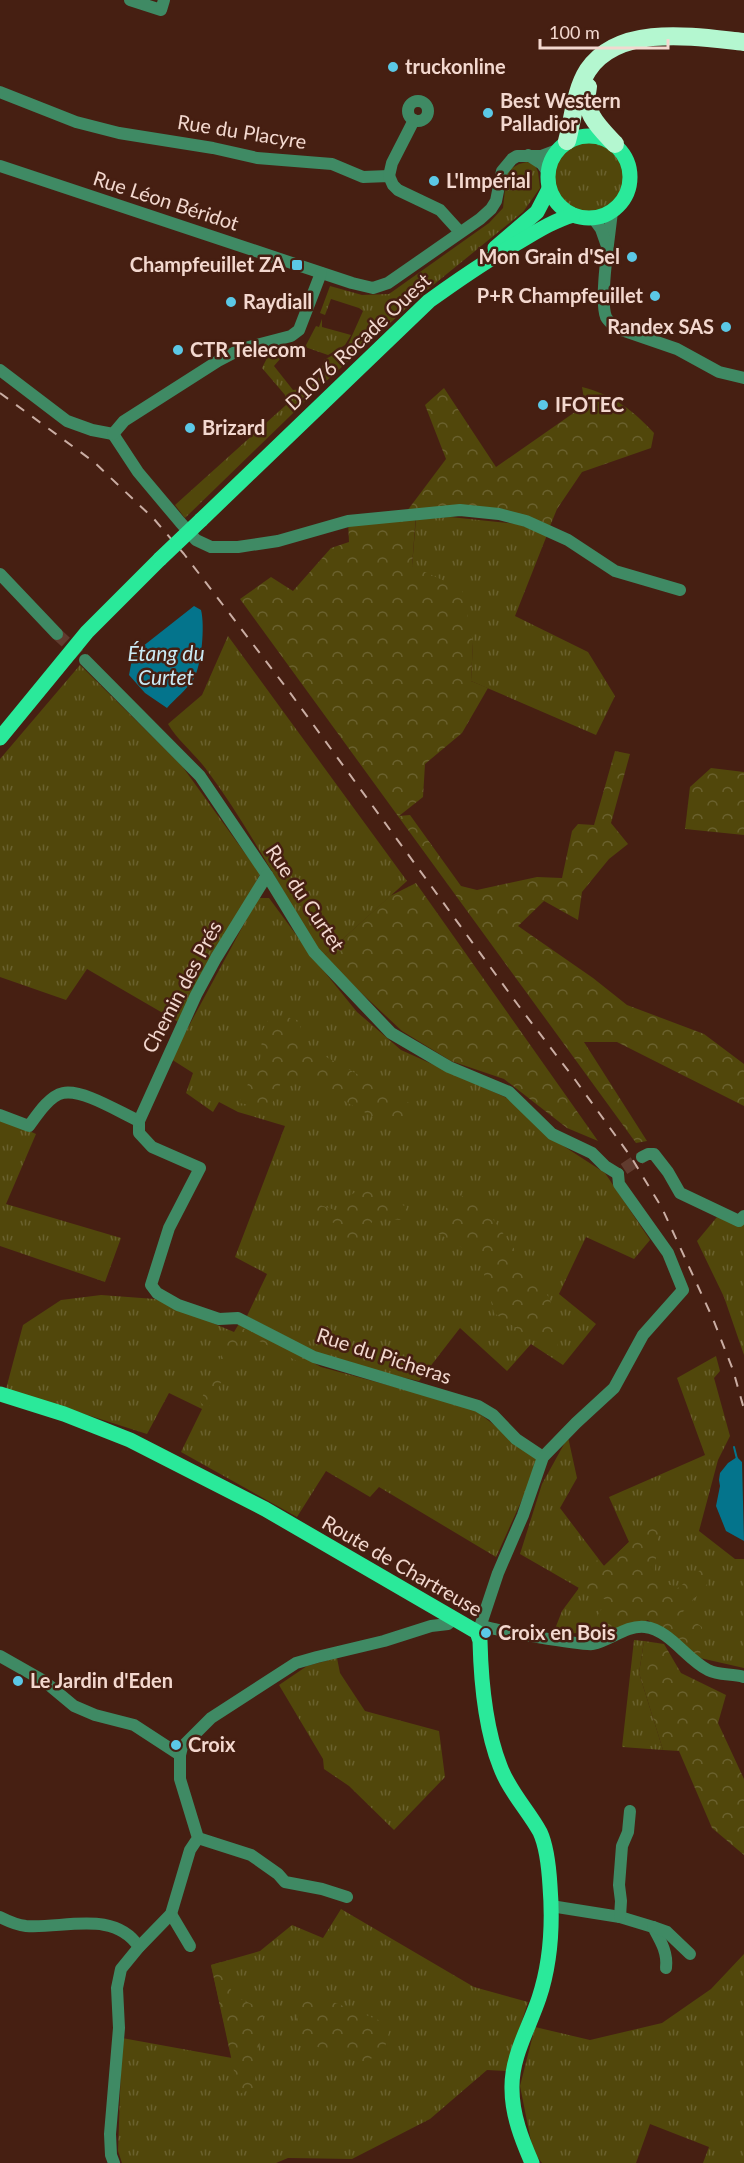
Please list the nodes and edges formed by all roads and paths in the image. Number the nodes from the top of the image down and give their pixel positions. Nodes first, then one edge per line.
1 (130, 0) edge
2 (164, 0) edge
3 (744, 42) edge
4 (744, 48) edge
5 (0, 92) edge
6 (414, 120) dead end
7 (615, 144) junction
8 (562, 146) junction
9 (527, 155) junction
10 (0, 166) edge
11 (548, 171) junction
12 (389, 176) junction
13 (549, 189) junction
14 (612, 211) junction
15 (573, 215) junction
16 (593, 218) junction
17 (460, 232) junction
18 (608, 249) junction
19 (468, 272) junction
20 (321, 273) junction
21 (0, 370) edge
22 (744, 378) edge
23 (113, 434) junction
24 (0, 574) edge
25 (680, 590) dead end
26 (57, 634) tunnel mouth
27 (86, 660) tunnel mouth
28 (0, 738) edge
29 (267, 875) junction
30 (0, 1115) edge
31 (138, 1121) junction
32 (642, 1157) dead end
33 (744, 1216) edge
34 (0, 1394) edge
35 (543, 1457) junction
36 (454, 1619) junction
37 (479, 1629) junction
38 (0, 1656) edge
39 (744, 1677) edge
40 (180, 1755) junction
41 (630, 1811) dead end
42 (198, 1838) junction
43 (347, 1897) dead end
44 (551, 1906) junction
45 (171, 1914) junction
46 (0, 1917) edge
47 (620, 1917) junction
48 (653, 1927) junction
49 (189, 1946) dead end
50 (139, 1947) junction
51 (690, 1954) dead end
52 (666, 1968) dead end
53 (114, 2163) edge
54 (532, 2163) edge

1 - 2 street
3 - 8 highway
4 - 7 highway
5 - 12 street, Rue du Placyre
6 - 12 street
7 - 8 main road
7 - 14 main road
8 - 9 street
8 - 11 main road
9 - 11 street
9 - 17 street, Rue Léon Béridot
10 - 20 street, Rue Léon Béridot
11 - 13 main road
12 - 17 street
13 - 15 main road
13 - 19 main road
14 - 16 main road
14 - 18 street
15 - 16 main road
15 - 19 main road
16 - 18 street
17 - 20 street, Rue Léon Béridot
18 - 22 street
19 - 28 main road, D1076 Rocade Ouest, bridge
20 - 23 street
21 - 23 street
23 - 25 street
24 - 26 street
27 - 29 street, Rue du Curtet
29 - 31 street, Chemin des Prés
29 - 35 street, Rue du Curtet
30 - 31 street
31 - 35 street, Rue du Picheras
32 - 33 street
34 - 36 main road, Route de Chartreuse
35 - 37 street
36 - 37 main road, Route de Chartreuse
36 - 40 street
37 - 39 street
37 - 44 main road, Route de Chartreuse
38 - 40 street
40 - 42 street
41 - 47 street
42 - 43 street
42 - 45 street
44 - 47 street
44 - 54 main road, Route de Chartreuse
45 - 49 street
45 - 50 street
46 - 50 street
47 - 48 street
48 - 51 street
48 - 52 street
50 - 53 street

